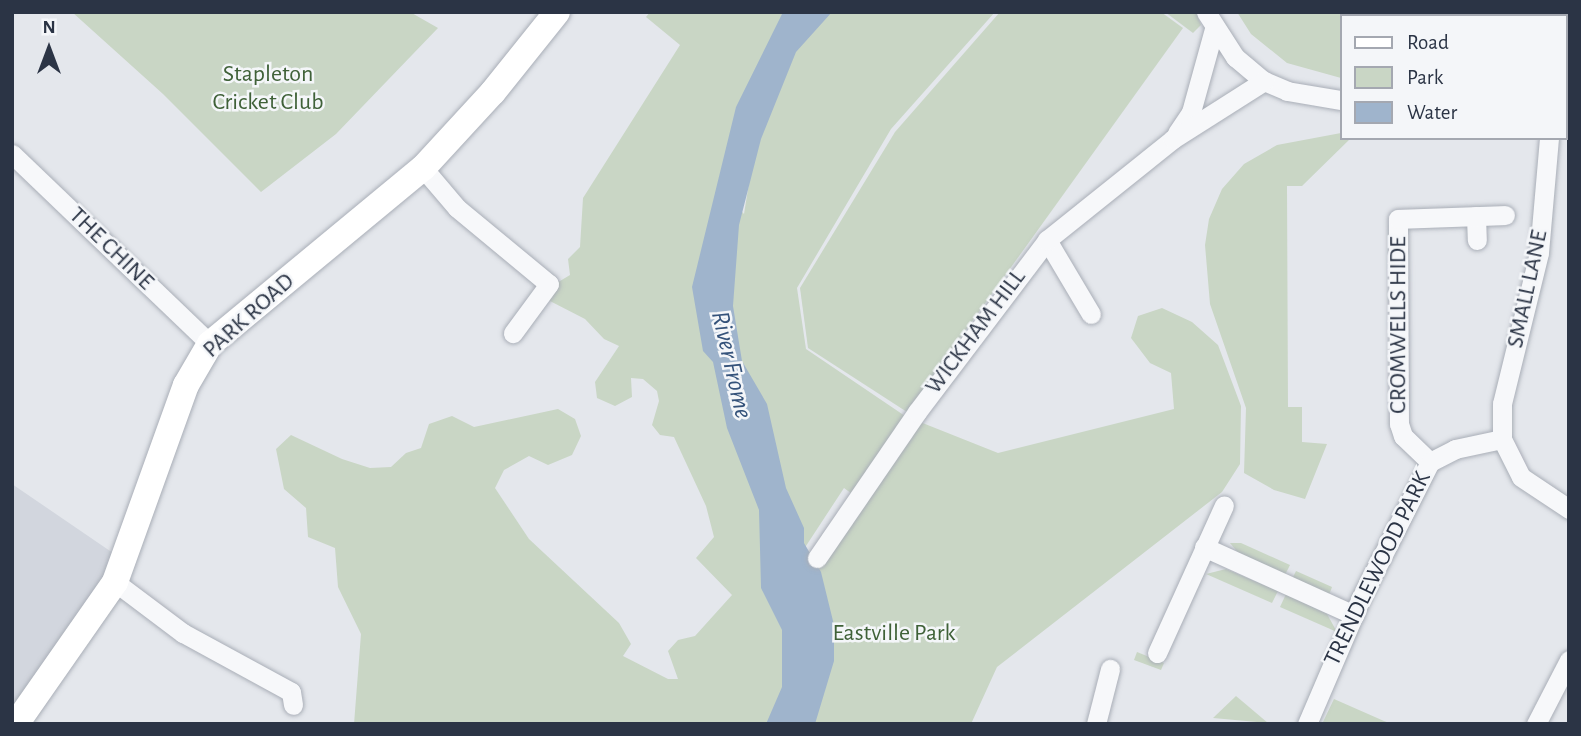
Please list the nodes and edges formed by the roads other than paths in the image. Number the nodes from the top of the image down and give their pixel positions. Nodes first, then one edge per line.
1 (558, 12) edge
2 (1210, 21) edge
3 (1264, 80) junction
4 (1340, 100) edge
5 (1172, 139) junction
6 (1549, 140) edge
7 (12, 154) edge
8 (423, 167) junction
9 (1506, 215) dead end
10 (1476, 216) junction
11 (1047, 240) junction
12 (1477, 240) dead end
13 (1091, 314) dead end
14 (513, 332) dead end
15 (210, 344) junction
16 (1502, 439) junction
17 (1430, 462) junction
18 (1224, 505) dead end
19 (1569, 509) edge
20 (1205, 547) junction
21 (817, 558) dead end
22 (115, 582) junction
23 (1354, 615) junction
24 (1157, 653) dead end
25 (1569, 660) edge
26 (1110, 669) dead end
27 (293, 705) dead end
28 (1309, 719) edge
29 (16, 724) edge
30 (1096, 724) edge
31 (1536, 724) edge

1 - 8 main road, PARK ROAD
2 - 3 street
2 - 5 street, WICKHAM HILL
3 - 4 street
3 - 5 street, WICKHAM HILL
5 - 11 street, WICKHAM HILL
6 - 16 street, SMALL LANE
7 - 15 street, THE CHINE
8 - 14 street
8 - 15 main road, PARK ROAD
9 - 10 street, CROMWELLS HIDE
10 - 12 street
10 - 17 street, CROMWELLS HIDE
11 - 13 street
11 - 21 street, WICKHAM HILL
15 - 22 main road, PARK ROAD
16 - 17 street, TRENDLEWOOD PARK
16 - 19 street
17 - 23 street, TRENDLEWOOD PARK
18 - 20 street
20 - 23 street
20 - 24 street
22 - 27 street
22 - 29 main road, PARK ROAD
23 - 28 street, TRENDLEWOOD PARK
25 - 31 street
26 - 30 street

